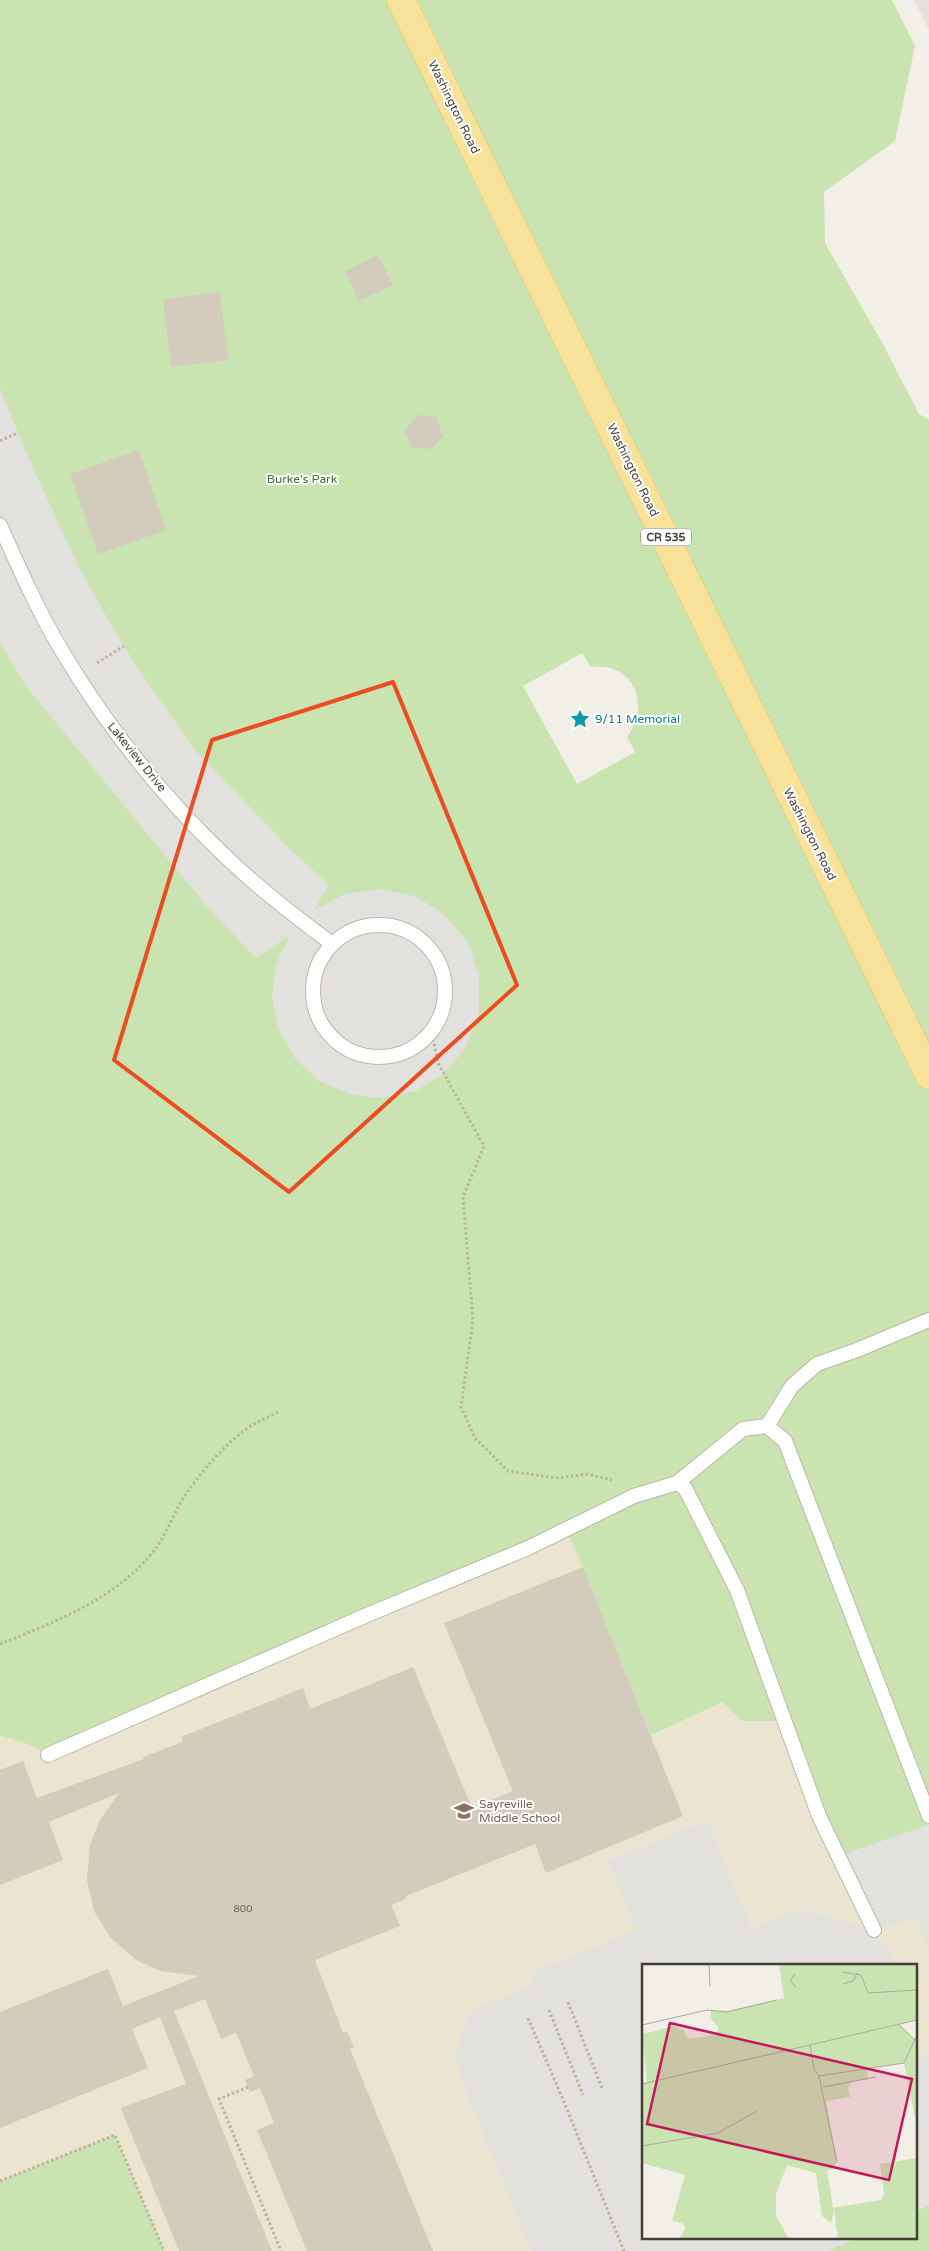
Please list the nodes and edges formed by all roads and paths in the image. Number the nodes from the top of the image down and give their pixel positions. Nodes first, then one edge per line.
1 (401, 0) edge
2 (18, 434) dead end
3 (0, 441) edge
4 (0, 525) edge
5 (124, 646) dead end
6 (77, 675) junction
7 (332, 944) junction
8 (432, 1034) junction
9 (929, 1075) edge
10 (929, 1320) edge
11 (280, 1411) dead end
12 (767, 1426) junction
13 (677, 1483) junction
14 (634, 1496) junction
15 (0, 1644) edge
16 (48, 1755) dead end
17 (929, 1816) edge
18 (874, 1930) dead end
19 (568, 2002) dead end
20 (548, 2010) dead end
21 (528, 2018) dead end
22 (248, 2086) dead end
23 (602, 2088) dead end
24 (583, 2095) dead end
25 (0, 2181) edge
26 (164, 2251) edge
27 (281, 2251) edge
28 (624, 2251) edge

1 - 9 main road, Washington Road / CR 535
2 - 3 path
4 - 6 lane, Lakeview Drive
5 - 6 path
6 - 7 lane, Lakeview Drive
7 - 8 lane
7 - 8 lane
8 - 14 path
10 - 12 lane
11 - 15 path
12 - 13 lane
12 - 17 lane
13 - 14 lane
13 - 18 lane
14 - 16 lane
19 - 23 path
20 - 24 path
21 - 28 path
22 - 27 path
25 - 26 path

